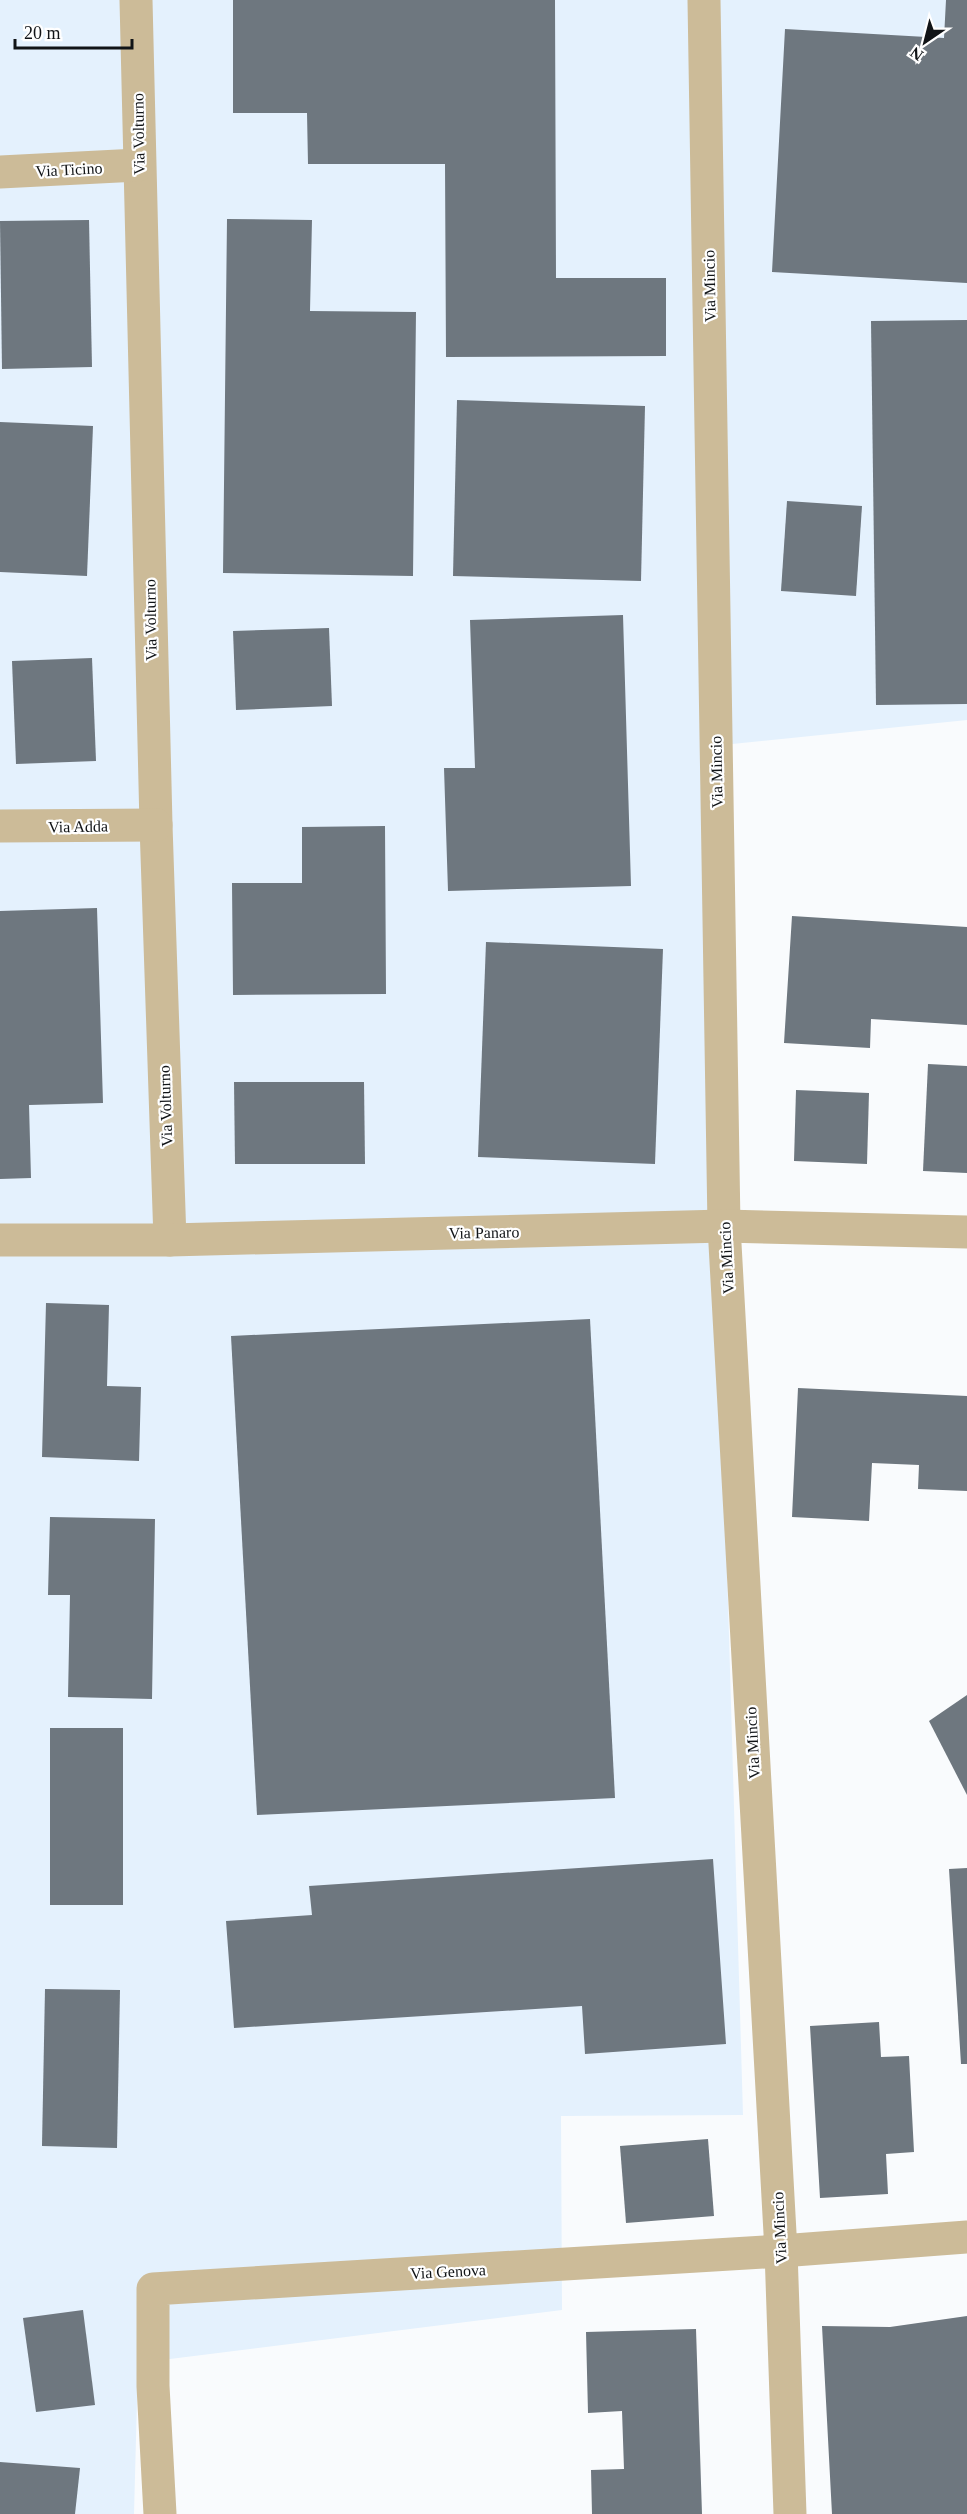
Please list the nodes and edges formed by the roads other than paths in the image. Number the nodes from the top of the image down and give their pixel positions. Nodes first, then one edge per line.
1 (136, 0) edge
2 (704, 0) edge
3 (138, 165) junction
4 (0, 172) edge
5 (156, 825) junction
6 (0, 826) edge
7 (724, 1226) junction
8 (967, 1232) edge
9 (0, 1240) edge
10 (170, 1240) junction
11 (967, 2237) edge
12 (780, 2251) junction
13 (160, 2514) edge
14 (790, 2514) edge

1 - 3 street, Via Volturno
2 - 7 street, Via Mincio
3 - 4 street, Via Ticino
3 - 5 street, Via Volturno
5 - 6 street, Via Adda
5 - 10 street, Via Volturno
7 - 8 street, Via Panaro
7 - 10 street, Via Panaro
7 - 12 street, Via Mincio
9 - 10 street, Via Panaro
11 - 12 street, Via Genova
12 - 13 street, Via Genova
12 - 14 street, Via Mincio

